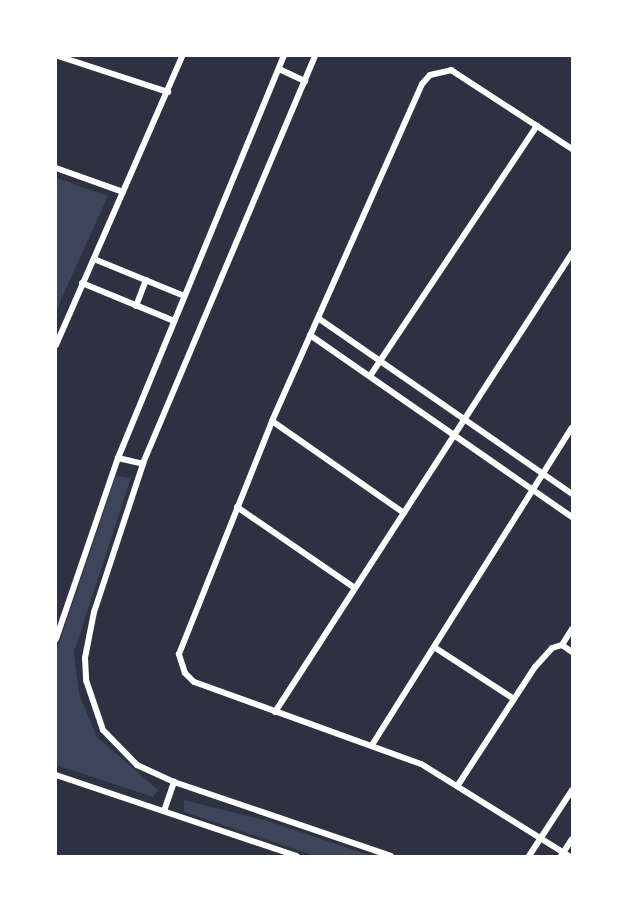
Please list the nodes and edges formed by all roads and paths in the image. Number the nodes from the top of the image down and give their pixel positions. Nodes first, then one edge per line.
1 (58, 56) edge
2 (182, 56) edge
3 (284, 56) edge
4 (315, 56) edge
5 (279, 69) junction
6 (305, 81) junction
7 (168, 92) junction
8 (537, 126) junction
9 (573, 149) edge
10 (56, 168) edge
11 (123, 192) junction
12 (573, 253) edge
13 (94, 259) junction
14 (146, 280) junction
15 (82, 283) junction
16 (184, 296) junction
17 (136, 306) junction
18 (318, 318) junction
19 (174, 321) junction
20 (310, 335) junction
21 (56, 345) edge
22 (382, 362) junction
23 (370, 376) junction
24 (465, 419) junction
25 (272, 421) junction
26 (573, 428) edge
27 (454, 435) junction
28 (118, 458) junction
29 (143, 464) junction
30 (543, 474) junction
31 (534, 490) junction
32 (573, 494) edge
33 (237, 507) junction
34 (404, 513) junction
35 (573, 517) edge
36 (355, 588) junction
37 (573, 628) edge
38 (56, 639) edge
39 (562, 645) junction
40 (434, 647) junction
41 (573, 652) edge
42 (514, 699) junction
43 (274, 712) junction
44 (372, 745) junction
45 (56, 777) edge
46 (174, 782) junction
47 (458, 784) junction
48 (573, 790) edge
49 (164, 811) junction
50 (541, 838) junction
51 (573, 839) edge
52 (565, 855) edge
53 (297, 856) edge
54 (391, 856) edge
55 (529, 856) edge

1 - 7 street
2 - 7 street
3 - 5 street
4 - 6 street
5 - 6 street
5 - 16 street
6 - 29 street
7 - 11 street
8 - 9 street
8 - 18 street
8 - 22 street
10 - 11 street
11 - 13 street
12 - 24 street
13 - 14 street
13 - 15 street
14 - 16 street
14 - 17 street
15 - 17 street
15 - 21 street
16 - 19 street
17 - 19 street
18 - 20 street
18 - 22 street
19 - 28 street
20 - 23 street
20 - 25 street
22 - 23 street
22 - 24 street
23 - 27 street
24 - 27 street
24 - 30 street
25 - 33 street
25 - 34 street
26 - 30 street
27 - 31 street
27 - 34 street
28 - 29 street
28 - 38 street
29 - 46 street
30 - 31 street
30 - 32 street
31 - 35 street
31 - 40 street
33 - 36 street
33 - 43 street
34 - 36 street
36 - 43 street
37 - 39 street
39 - 41 street
39 - 42 street
40 - 42 street
40 - 44 street
42 - 47 street
43 - 44 street
44 - 47 street
45 - 49 street
46 - 49 street
46 - 54 street
47 - 50 street
48 - 50 street
49 - 53 street
50 - 52 street
50 - 55 street
51 - 52 street

